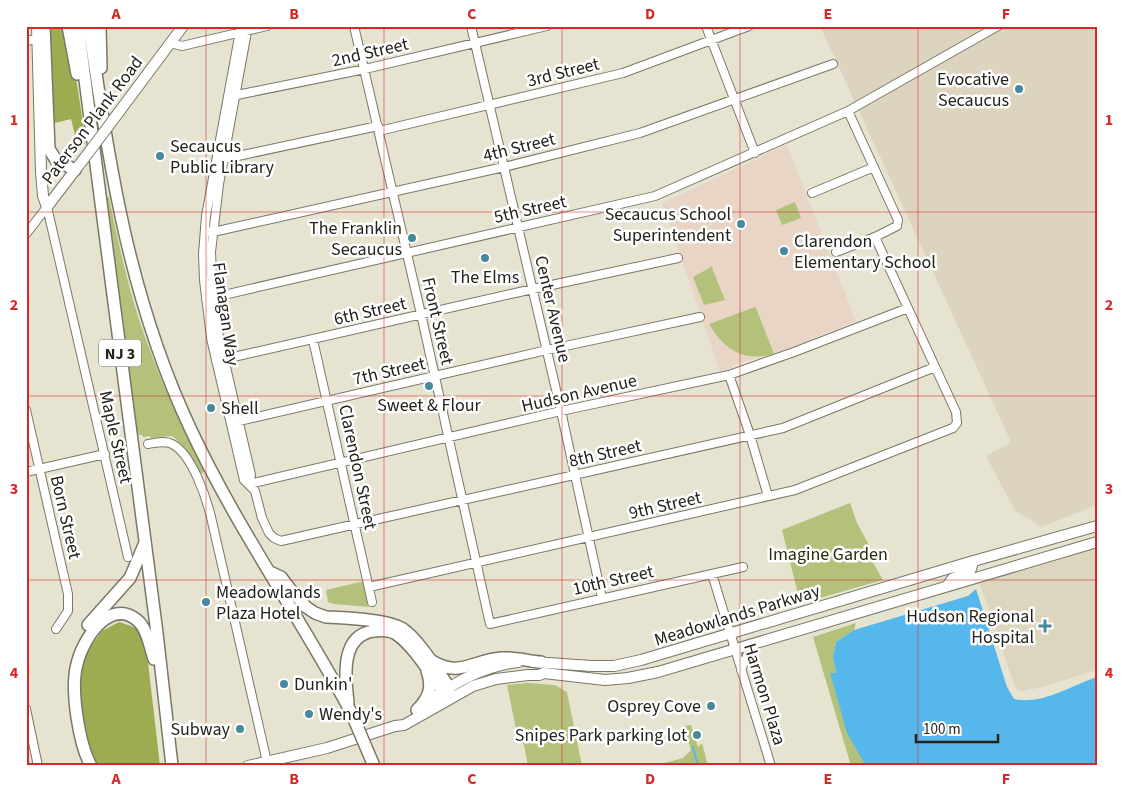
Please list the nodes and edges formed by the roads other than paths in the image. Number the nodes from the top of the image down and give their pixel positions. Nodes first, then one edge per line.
1 (37, 26) edge
2 (44, 26) edge
3 (68, 26) edge
4 (78, 26) edge
5 (89, 26) edge
6 (100, 26) edge
7 (267, 26) edge
8 (354, 26) edge
9 (471, 26) edge
10 (547, 26) edge
11 (706, 26) edge
12 (749, 26) edge
13 (998, 26) edge
14 (244, 29) edge
15 (180, 30) edge
16 (37, 38) junction
17 (711, 40) junction
18 (26, 42) edge
19 (170, 43) junction
20 (475, 43) junction
21 (191, 44) junction
22 (833, 64) dead end
23 (365, 69) junction
24 (232, 96) junction
25 (734, 100) junction
26 (489, 105) junction
27 (102, 108) junction
28 (848, 111) junction
29 (378, 129) junction
30 (755, 153) junction
31 (219, 160) junction
32 (95, 164) junction
33 (504, 166) junction
34 (77, 167) junction
35 (874, 168) junction
36 (393, 192) junction
37 (812, 193) dead end
38 (47, 207) junction
39 (519, 227) junction
40 (209, 232) junction
41 (26, 234) edge
42 (875, 237) junction
43 (407, 252) junction
44 (836, 252) dead end
45 (678, 258) dead end
46 (533, 289) junction
47 (209, 299) junction
48 (908, 308) junction
49 (421, 314) junction
50 (700, 317) dead end
51 (314, 340) junction
52 (547, 350) junction
53 (220, 361) junction
54 (935, 367) junction
55 (729, 374) junction
56 (435, 376) junction
57 (328, 401) junction
58 (26, 410) edge
59 (561, 411) junction
60 (235, 423) junction
61 (750, 435) junction
62 (449, 438) junction
63 (148, 444) dead end
64 (105, 454) junction
65 (342, 463) junction
66 (39, 469) junction
67 (26, 472) edge
68 (574, 475) junction
69 (250, 484) junction
70 (768, 496) junction
71 (462, 500) junction
72 (356, 524) junction
73 (1097, 526) edge
74 (588, 537) junction
75 (274, 538) joint
76 (145, 541) junction
77 (1097, 542) edge
78 (128, 557) dead end
79 (973, 561) junction
80 (476, 562) junction
81 (743, 567) dead end
82 (270, 572) junction
83 (712, 574) junction
84 (369, 587) junction
85 (947, 587) junction
86 (602, 598) junction
87 (372, 602) dead end
88 (490, 624) joint
89 (56, 629) dead end
90 (730, 634) junction
91 (756, 643) junction
92 (735, 650) junction
93 (424, 660) junction
94 (542, 668) junction
95 (741, 670) junction
96 (160, 676) junction
97 (447, 690) junction
98 (26, 709) edge
99 (350, 709) junction
100 (416, 714) junction
101 (266, 762) junction
102 (38, 766) edge
103 (81, 766) edge
104 (90, 766) edge
105 (172, 766) edge
106 (248, 766) edge
107 (374, 766) edge
108 (771, 766) edge

1 - 16 main road
2 - 34 highway
3 - 32 highway, NJ 3
4 - 32 highway, NJ 3
5 - 27 highway, NJ 3
6 - 27 highway, NJ 3
7 - 14 street
8 - 23 street, Front Street
9 - 20 street, Center Avenue
10 - 20 street, 2nd Street
11 - 17 street
12 - 17 street, 3rd Street
13 - 28 street, 5th Street
14 - 21 street
14 - 24 street, Flanagan Way
15 - 19 main road, Paterson Plank Road
15 - 21 street
16 - 18 street
16 - 38 main road
17 - 25 street
17 - 26 street, 3rd Street
19 - 21 street
19 - 34 main road, Paterson Plank Road, bridge
20 - 23 street, 2nd Street
20 - 26 street, Center Avenue
22 - 25 street, 4th Street
23 - 24 street, 2nd Street
23 - 29 street, Front Street
24 - 31 street, Flanagan Way
25 - 30 street
25 - 33 street, 4th Street
26 - 29 street, 3rd Street
26 - 33 street, Center Avenue
27 - 82 highway, NJ 3
28 - 30 street, 5th Street
28 - 35 street
29 - 31 street, 3rd Street
29 - 36 street, Front Street
30 - 39 street, 5th Street
31 - 40 street, Flanagan Way
32 - 76 highway, NJ 3
33 - 36 street, 4th Street
33 - 39 street, Center Avenue
34 - 38 main road, Paterson Plank Road
35 - 37 street
35 - 42 street
36 - 40 street, 4th Street
36 - 43 street, Front Street
38 - 41 street, Paterson Plank Road
38 - 64 street, Maple Street
39 - 43 street, 5th Street
39 - 46 street, Center Avenue
40 - 47 street, Flanagan Way
42 - 44 street
42 - 48 street
43 - 47 street, 5th Street
43 - 49 street, Front Street
45 - 46 street, 6th Street
46 - 49 street, 6th Street
46 - 52 street, Center Avenue
47 - 53 street, Flanagan Way
48 - 54 street
48 - 55 street, Hudson Avenue
49 - 51 street, 6th Street
49 - 56 street, Front Street
50 - 52 street, 7th Street
51 - 53 street, 6th Street
51 - 57 street, Clarendon Street
52 - 56 street, 7th Street
52 - 59 street, Center Avenue
53 - 60 street, Flanagan Way
54 - 61 street, 8th Street
54 - 70 street, 9th Street
55 - 59 street, Hudson Avenue
55 - 61 street
56 - 57 street, 7th Street
56 - 62 street, Front Street
57 - 60 street, 7th Street
57 - 65 street, Clarendon Street
58 - 66 street, Born Street
59 - 62 street, Hudson Avenue
59 - 68 street, Center Avenue
60 - 69 street, Flanagan Way
61 - 68 street, 8th Street
61 - 70 street
62 - 65 street, Hudson Avenue
62 - 71 street, Front Street
63 - 101 street
64 - 66 street
64 - 78 street, Maple Street
65 - 69 street, Hudson Avenue
65 - 72 street, Clarendon Street
66 - 67 street
66 - 89 street, Born Street
68 - 71 street, 8th Street
68 - 74 street, Center Avenue
69 - 75 street, Flanagan Way
70 - 74 street, 9th Street
71 - 72 street, 8th Street
71 - 80 street, Front Street
72 - 75 street, 8th Street
72 - 84 street, Clarendon Street
73 - 79 main road, Meadowlands Parkway
74 - 80 street, 9th Street
74 - 86 street, Center Avenue
76 - 96 highway, NJ 3
76 - 103 highway
77 - 85 main road, Meadowlands Parkway
79 - 85 main road
79 - 90 main road, Meadowlands Parkway
80 - 84 street, 9th Street
80 - 88 street, Front Street
81 - 83 street, 10th Street
82 - 93 highway
82 - 99 highway, NJ 3
83 - 86 street, 10th Street
83 - 90 street, Harmon Plaza
84 - 87 street, Clarendon Street
85 - 91 main road, Meadowlands Parkway
86 - 88 street, 10th Street
90 - 92 street, Harmon Plaza
90 - 94 main road, Meadowlands Parkway
91 - 92 main road, Meadowlands Parkway
91 - 95 street
92 - 94 main road, Meadowlands Parkway
92 - 95 street, Harmon Plaza
93 - 94 highway
93 - 97 highway
93 - 99 highway
93 - 100 highway
94 - 97 main road, Meadowlands Parkway
94 - 100 main road, Meadowlands Parkway
95 - 108 street, Harmon Plaza
96 - 104 highway
96 - 105 highway, NJ 3
97 - 100 main road, Meadowlands Parkway
98 - 102 street
99 - 107 highway, NJ 3, bridge
100 - 101 main road, Meadowlands Parkway
101 - 106 main road, Meadowlands Parkway

